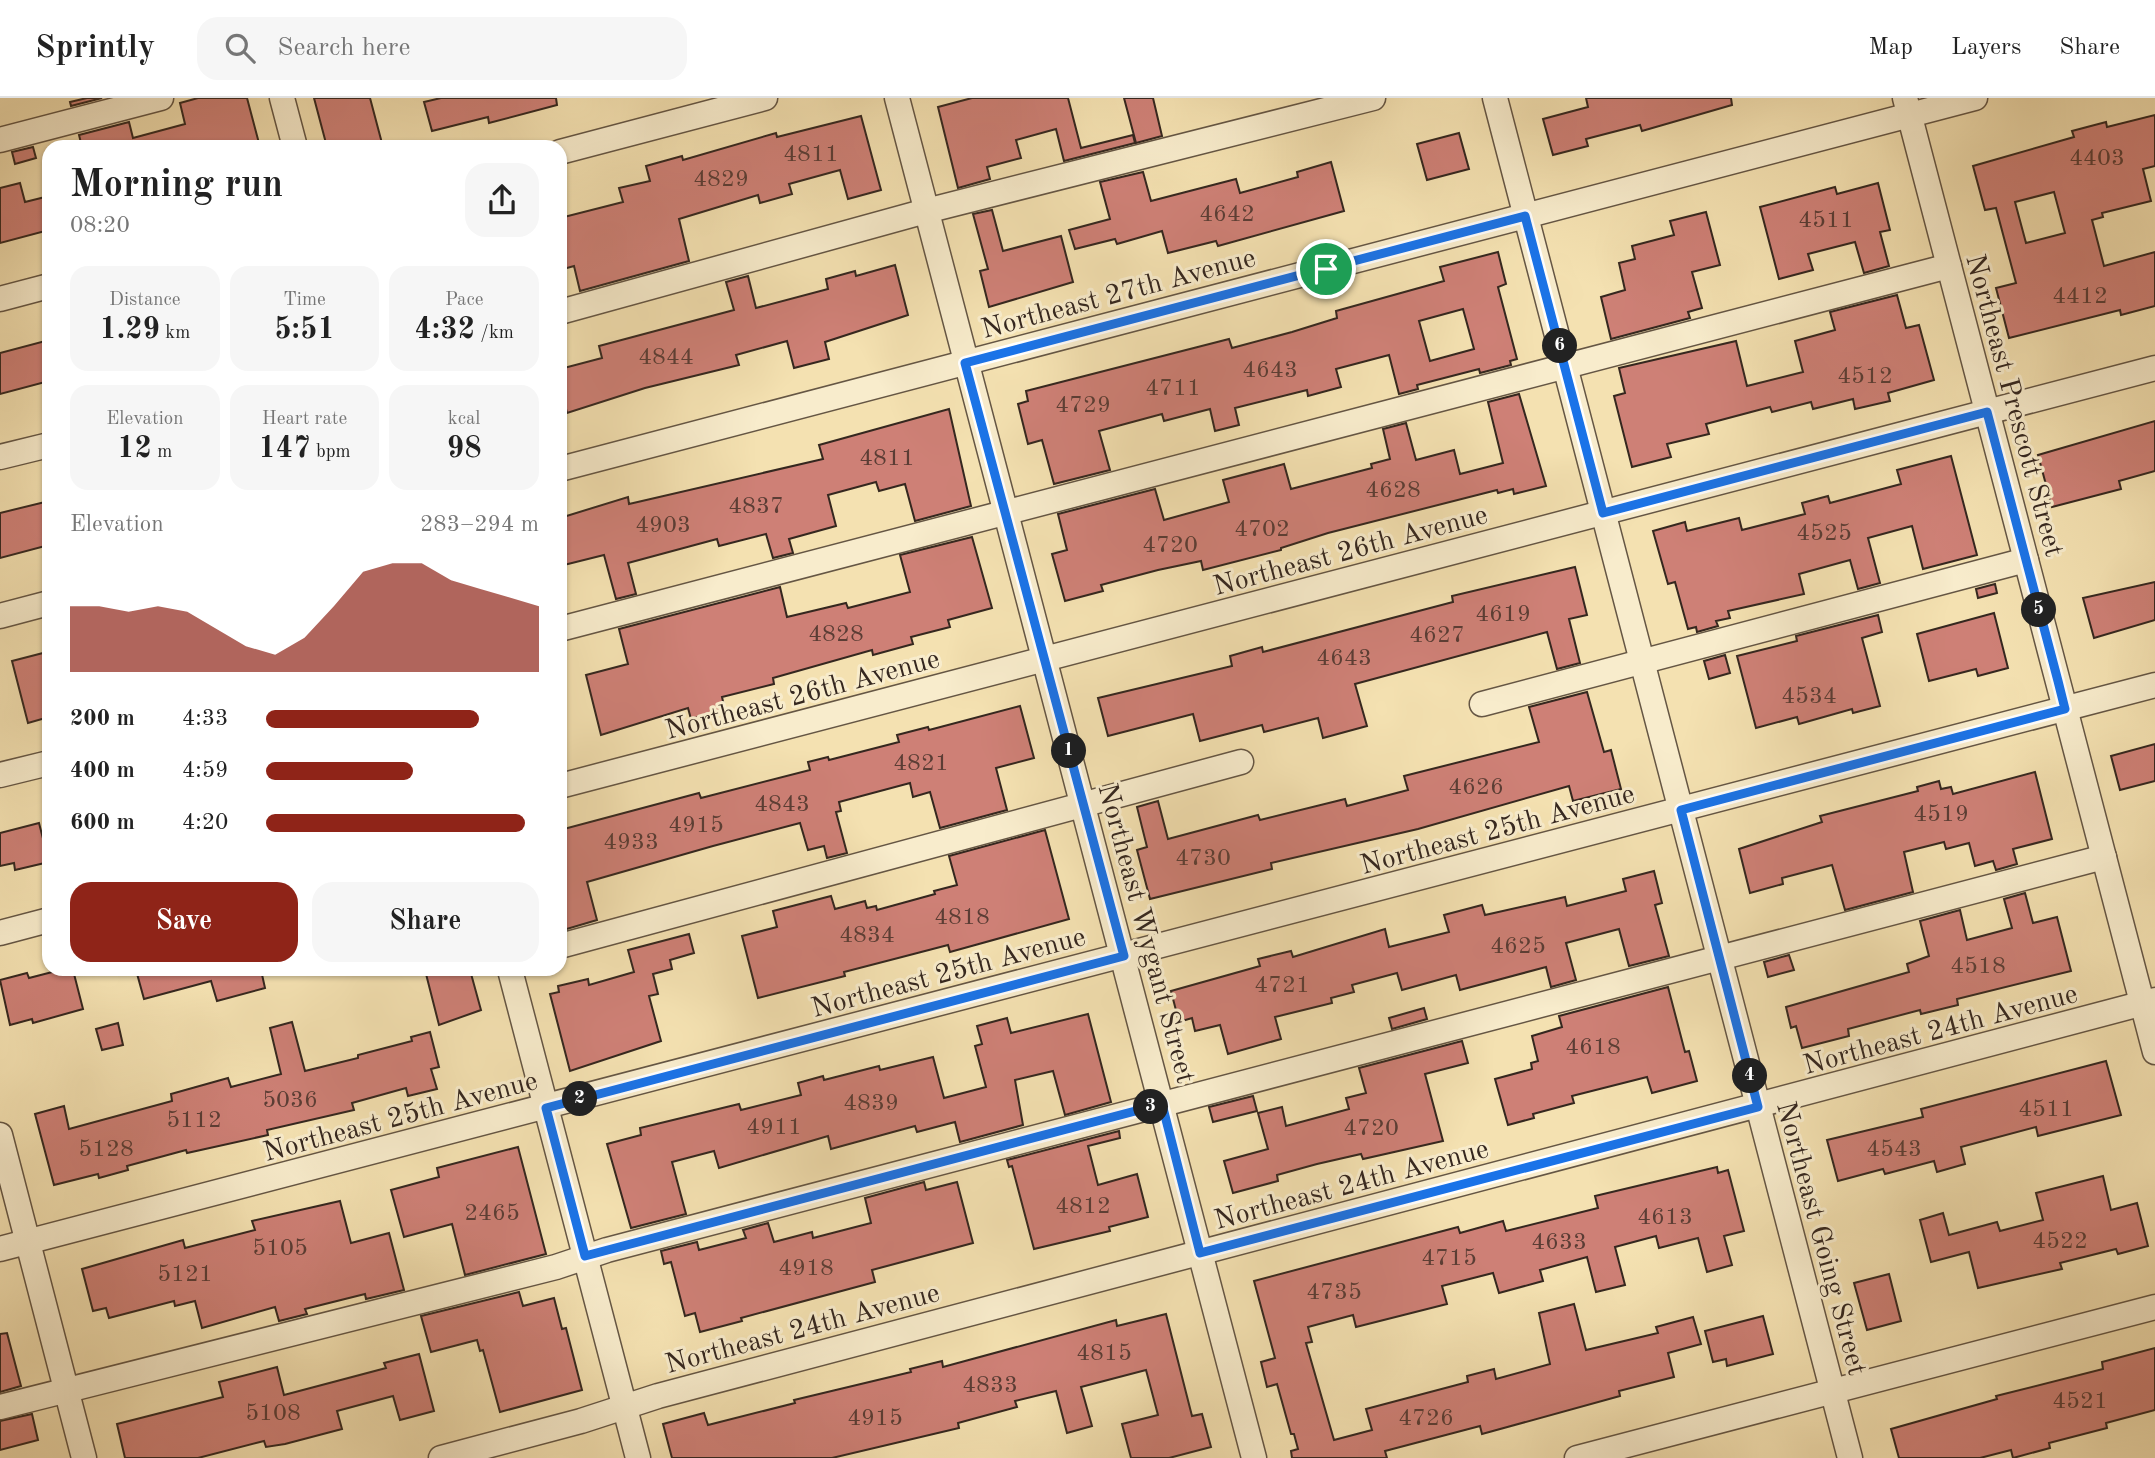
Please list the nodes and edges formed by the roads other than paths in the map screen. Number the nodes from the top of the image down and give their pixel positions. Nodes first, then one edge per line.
1 (161, 98) edge
2 (282, 98) edge
3 (765, 98) edge
4 (897, 98) edge
5 (1373, 98) edge
6 (1494, 98) edge
7 (1975, 98) edge
8 (1908, 107) edge
9 (0, 140) edge
10 (293, 140) edge
11 (567, 150) edge
12 (926, 211) junction
13 (1525, 216) junction
14 (1950, 265) junction
15 (42, 288) edge
16 (0, 299) edge
17 (567, 310) edge
18 (965, 363) junction
19 (1565, 364) junction
20 (2155, 368) edge
21 (1987, 412) junction
22 (42, 446) edge
23 (0, 457) edge
24 (567, 467) edge
25 (1005, 511) junction
26 (1603, 513) junction
27 (2026, 560) junction
28 (42, 605) edge
29 (0, 616) edge
30 (567, 627) edge
31 (1045, 660) junction
32 (1642, 660) junction
33 (2155, 685) edge
34 (1482, 704) dead end
35 (2065, 709) junction
36 (1241, 762) dead end
37 (42, 765) edge
38 (0, 775) edge
39 (567, 784) edge
40 (1083, 803) junction
41 (1681, 810) junction
42 (2104, 857) junction
43 (42, 922) edge
44 (0, 933) edge
45 (567, 944) edge
46 (1124, 956) junction
47 (1719, 958) junction
48 (512, 976) edge
49 (2149, 1003) edge
50 (2155, 1052) edge
51 (1162, 1104) junction
52 (1758, 1107) junction
53 (546, 1108) junction
54 (0, 1135) edge
55 (28, 1242) junction
56 (0, 1249) edge
57 (1200, 1253) junction
58 (585, 1256) junction
59 (2155, 1307) edge
60 (66, 1390) junction
61 (1833, 1391) junction
62 (0, 1406) edge
63 (624, 1407) junction
64 (84, 1458) edge
65 (440, 1458) edge
66 (638, 1458) edge
67 (1254, 1458) edge
68 (1577, 1458) edge
69 (1850, 1458) edge

1 - 9 street
2 - 10 street
3 - 11 street
4 - 12 street, Northeast Wygant Street
5 - 12 street
6 - 13 street, Northeast Going Street
7 - 8 street, Northeast 27th Avenue
8 - 13 street, Northeast 27th Avenue
8 - 14 street, Northeast Prescott Street
12 - 17 street
12 - 18 street, Northeast Wygant Street
13 - 18 street, Northeast 27th Avenue
13 - 19 street, Northeast Going Street
14 - 19 street
14 - 21 street, Northeast Prescott Street
15 - 16 street
18 - 24 street, Northeast 27th Avenue
18 - 25 street, Northeast Wygant Street
19 - 25 street
19 - 26 street, Northeast Going Street
20 - 21 street, Northeast 26th Avenue
21 - 26 street, Northeast 26th Avenue
21 - 27 street, Northeast Prescott Street
22 - 23 street
25 - 30 street
25 - 31 street, Northeast Wygant Street
26 - 31 street, Northeast 26th Avenue
26 - 32 street, Northeast Going Street
27 - 32 street
27 - 35 street, Northeast Prescott Street
28 - 29 street
31 - 39 street, Northeast 26th Avenue
31 - 40 street, Northeast Wygant Street
32 - 34 street
32 - 41 street, Northeast Going Street
33 - 35 street, Northeast 25th Avenue
35 - 41 street, Northeast 25th Avenue
35 - 42 street, Northeast Prescott Street
36 - 40 street
37 - 38 street
40 - 45 street
40 - 46 street, Northeast Wygant Street
41 - 46 street, Northeast 25th Avenue
41 - 47 street, Northeast Going Street
42 - 47 street
42 - 49 street, Northeast Prescott Street
43 - 44 street
46 - 51 street, Northeast Wygant Street
46 - 53 street, Northeast 25th Avenue
47 - 51 street
47 - 52 street, Northeast Going Street
48 - 53 street
49 - 50 street, Northeast Prescott Street
49 - 52 street, Northeast 24th Avenue
51 - 57 street, Northeast Wygant Street
51 - 58 street
52 - 57 street, Northeast 24th Avenue
52 - 61 street, Northeast Going Street
53 - 55 street, Northeast 25th Avenue
53 - 58 street
54 - 55 street
55 - 56 street, Northeast 25th Avenue
55 - 60 street
57 - 63 street, Northeast 24th Avenue
57 - 67 street, Northeast Wygant Street
58 - 60 street
58 - 63 street
59 - 61 street
60 - 62 street
60 - 64 street
61 - 68 street
61 - 69 street, Northeast Going Street
63 - 65 street, Northeast 24th Avenue
63 - 66 street

